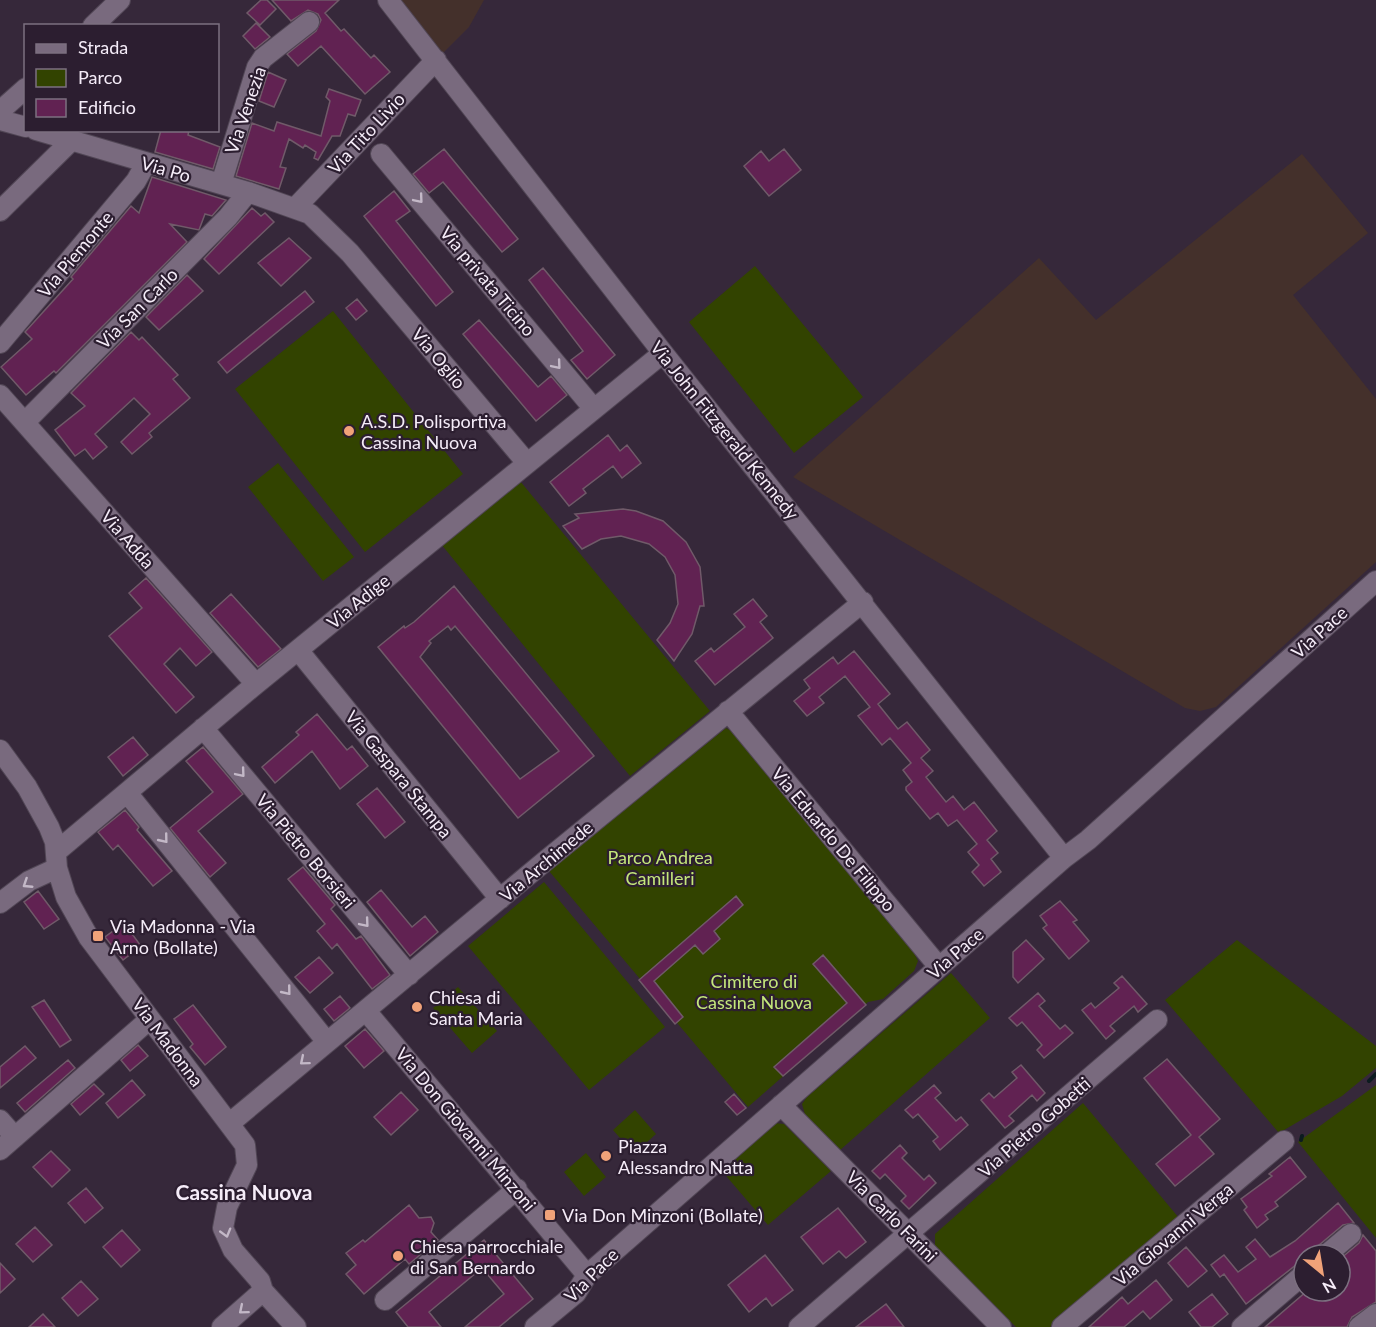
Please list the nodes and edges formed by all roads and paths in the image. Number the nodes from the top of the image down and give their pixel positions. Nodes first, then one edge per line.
1 (120, 0) edge
2 (388, 0) edge
3 (309, 22) dead end
4 (95, 24) edge
5 (436, 60) junction
6 (24, 90) edge
7 (0, 111) edge
8 (0, 120) edge
9 (24, 126) edge
10 (42, 132) edge
11 (71, 141) junction
12 (381, 154) dead end
13 (146, 163) junction
14 (221, 184) junction
15 (248, 192) junction
16 (296, 207) junction
17 (0, 212) edge
18 (0, 342) edge
19 (663, 353) junction
20 (0, 395) edge
21 (594, 409) junction
22 (25, 422) junction
23 (527, 463) junction
24 (1376, 581) edge
25 (863, 602) junction
26 (298, 650) junction
27 (256, 684) junction
28 (728, 711) junction
29 (203, 728) junction
30 (0, 750) edge
31 (128, 794) junction
32 (1064, 858) junction
33 (56, 860) junction
34 (501, 899) junction
35 (0, 903) edge
36 (939, 967) junction
37 (409, 975) junction
38 (366, 1011) junction
39 (150, 1019) junction
40 (1157, 1020) dead end
41 (327, 1042) junction
42 (781, 1105) junction
43 (0, 1120) edge
44 (230, 1123) junction
45 (1284, 1141) dead end
46 (7, 1144) edge
47 (517, 1189) junction
48 (910, 1234) junction
49 (1351, 1234) dead end
50 (1340, 1243) edge
51 (587, 1275) junction
52 (1292, 1284) edge
53 (263, 1292) junction
54 (385, 1300) dead end
55 (801, 1326) edge
56 (222, 1327) edge
57 (296, 1327) edge
58 (535, 1327) edge
59 (1001, 1327) edge
60 (1062, 1327) edge
61 (1242, 1327) edge

1 - 4 street
2 - 5 street, Via John Fitzgerald Kennedy
3 - 14 street, Via Venezia
5 - 16 street, Via Tito Livio
5 - 19 street, Via John Fitzgerald Kennedy
6 - 7 street
8 - 9 street
10 - 11 street, Via Po
11 - 13 street, Via Po
11 - 17 street
12 -> 21 street, Via privata Ticino
13 - 14 street, Via Po
13 - 18 street, Via Piemonte
14 - 15 street, Via Po
15 - 16 street, Via Po
15 - 22 street, Via San Carlo
16 - 23 street, Via Oglio
19 - 21 street, Via Adige
19 - 25 street, Via John Fitzgerald Kennedy
20 - 22 street, Via Adda
21 - 23 street, Via Adige
22 - 27 street, Via Adda
23 - 26 street, Via Adige
24 - 32 street, Via Pace
25 - 28 street, Via Archimede
25 - 32 street, Via John Fitzgerald Kennedy
26 - 27 street, Via Adige
26 - 34 street, Via Gaspara Stampa
27 - 29 street, Via Adige
28 - 34 street, Via Archimede
28 - 36 street, Via Eduardo De Filippo
29 - 31 street, Via Adige
29 -> 37 street, Via Pietro Borsieri
30 - 33 street, Via Madonna
31 - 33 street, Via Adige
31 -> 41 street
32 - 36 street, Via Pace
33 -> 35 street, Via Adige
33 - 39 street, Via Madonna
34 - 37 street, Via Archimede
36 - 42 street, Via Pace
37 - 38 street, Via Archimede
38 - 41 street, Via Archimede
38 - 47 street, Via Don Giovanni Minzoni
39 - 44 street, Via Madonna
39 - 46 street
40 - 48 street, Via Pietro Gobetti
41 -> 44 street, Via Archimede
42 - 48 street, Via Carlo Farini
42 - 51 street, Via Pace
43 - 46 street
44 -> 53 street, Via Madonna
45 - 60 street, Via Giovanni Verga
47 - 51 street, Via Don Giovanni Minzoni
47 - 54 street
48 - 55 street, Via Pietro Gobetti
48 - 59 street, Via Carlo Farini
49 - 50 street
51 - 58 street, Via Pace
52 - 61 street
53 -> 56 street
53 - 57 street, Via Madonna

